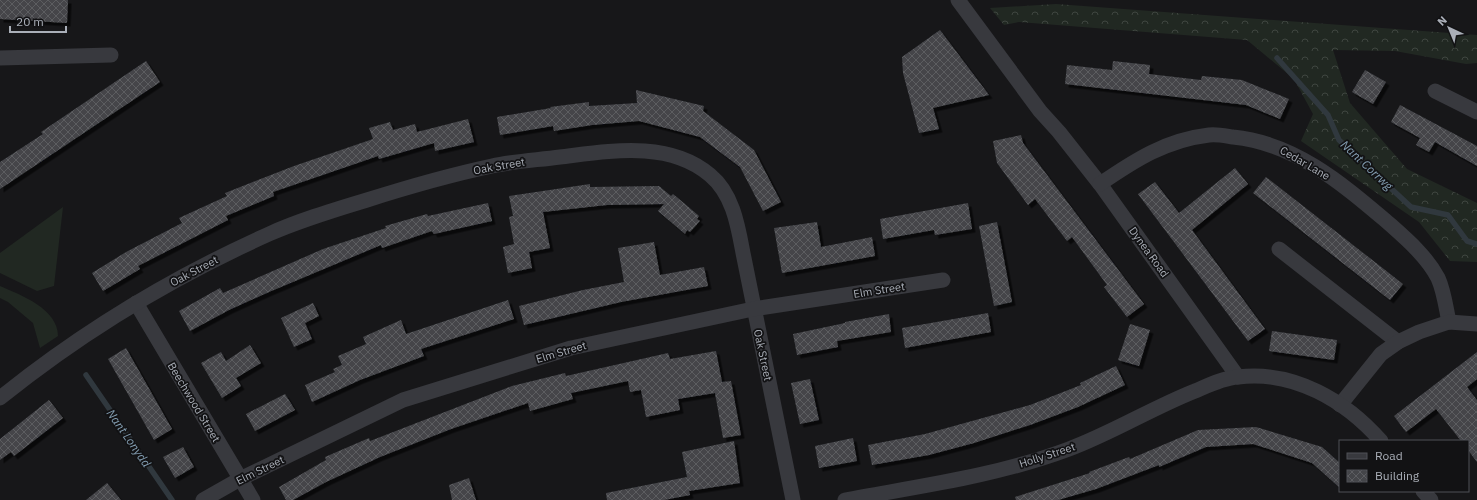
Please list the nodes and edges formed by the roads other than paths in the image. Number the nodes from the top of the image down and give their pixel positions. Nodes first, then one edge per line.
1 (958, 0) edge
2 (111, 55) dead end
3 (0, 58) edge
4 (1435, 91) dead end
5 (1477, 112) edge
6 (1100, 184) junction
7 (1279, 249) dead end
8 (943, 280) dead end
9 (136, 303) junction
10 (753, 309) junction
11 (1449, 322) junction
12 (1477, 324) edge
13 (1398, 342) junction
14 (1238, 377) junction
15 (0, 398) edge
16 (1340, 405) junction
17 (1380, 440) edge
18 (240, 479) junction
19 (1424, 492) edge
20 (203, 500) edge
21 (253, 500) edge
22 (793, 500) edge
23 (845, 500) edge
24 (1430, 500) edge

1 - 6 street, Dynea Road
2 - 3 street
4 - 5 street
6 - 11 street, Cedar Lane
6 - 14 street, Dynea Road
7 - 13 street
8 - 10 street, Elm Street
9 - 10 street, Oak Street
9 - 15 street, Oak Street
9 - 18 street, Beechwood Street
10 - 18 street, Elm Street
10 - 22 street, Oak Street
11 - 12 street
11 - 13 street
13 - 16 street
14 - 16 street
14 - 23 street, Holly Street
16 - 17 street
18 - 20 street, Elm Street
18 - 21 street, Beechwood Street
19 - 24 street

